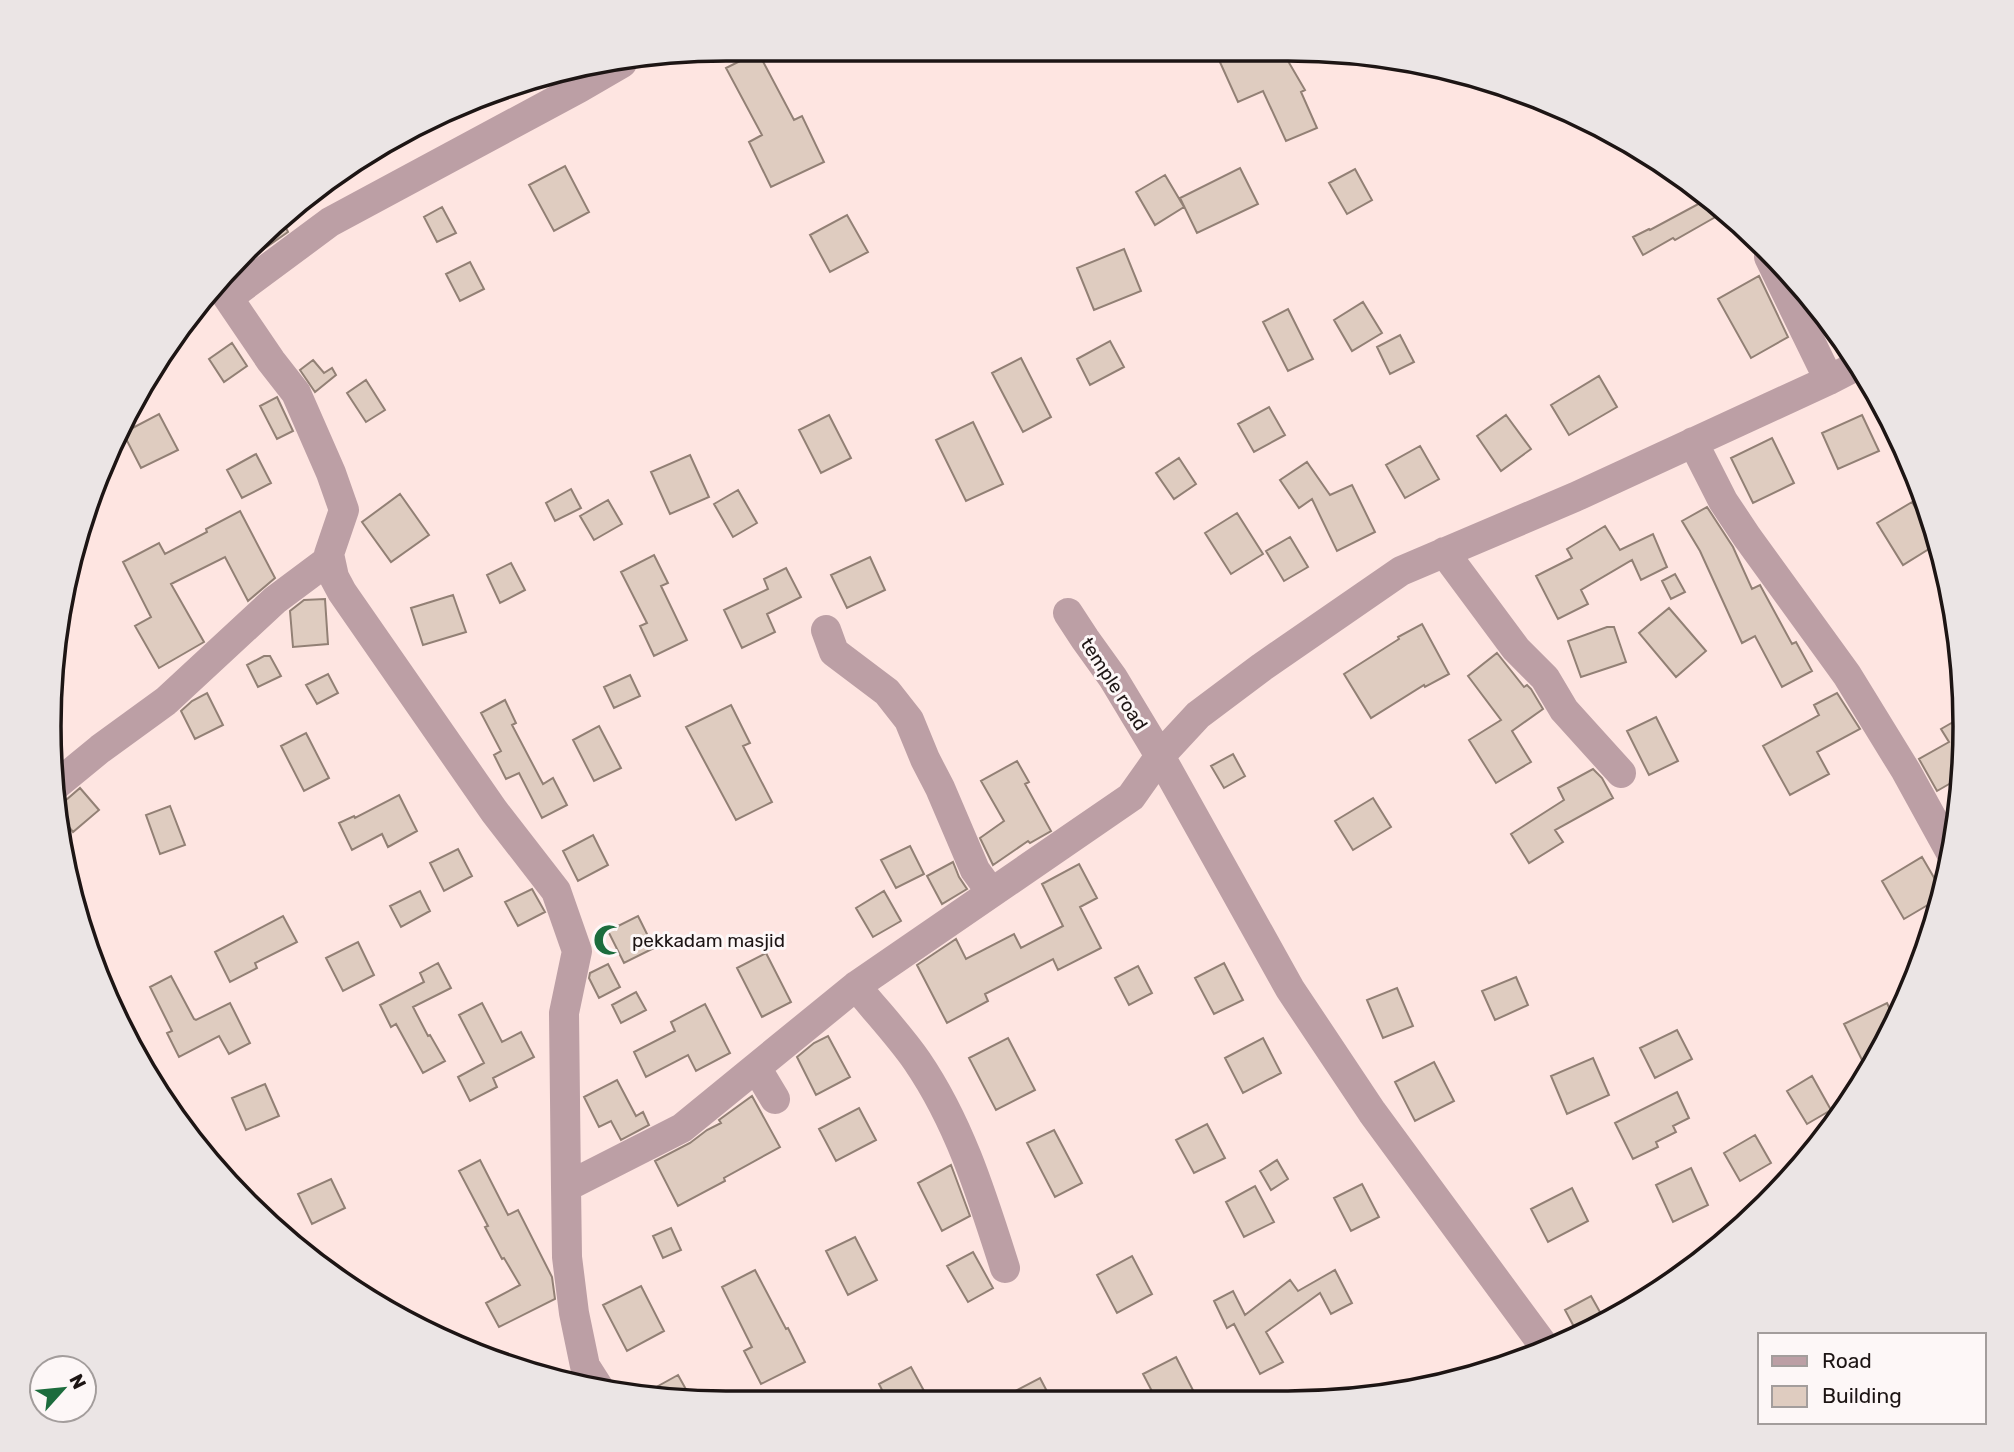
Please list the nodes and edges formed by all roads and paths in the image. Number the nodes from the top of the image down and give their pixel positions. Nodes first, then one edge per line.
1 (607, 72) edge
2 (1780, 279) edge
3 (228, 286) edge
4 (224, 290) edge
5 (1849, 370) edge
6 (1829, 380) junction
7 (1693, 442) junction
8 (1444, 552) junction
9 (330, 559) junction
10 (1068, 613) dead end
11 (826, 631) dead end
12 (1160, 756) junction
13 (1621, 773) dead end
14 (64, 779) edge
15 (1943, 838) edge
16 (991, 892) junction
17 (856, 986) junction
18 (757, 1069) junction
19 (775, 1100) dead end
20 (566, 1187) junction
21 (1005, 1268) dead end
22 (1540, 1341) edge
23 (592, 1377) edge

1 - 3 street
2 - 6 street
4 - 9 street
5 - 6 street
6 - 7 street
7 - 8 street
7 - 15 street
8 - 12 street
8 - 13 street
9 - 14 street
9 - 20 street
10 - 12 street, temple road
11 - 16 street
12 - 16 street
12 - 22 street, temple road
16 - 17 street
17 - 18 street
17 - 21 street
18 - 19 street
18 - 20 street
20 - 23 street

